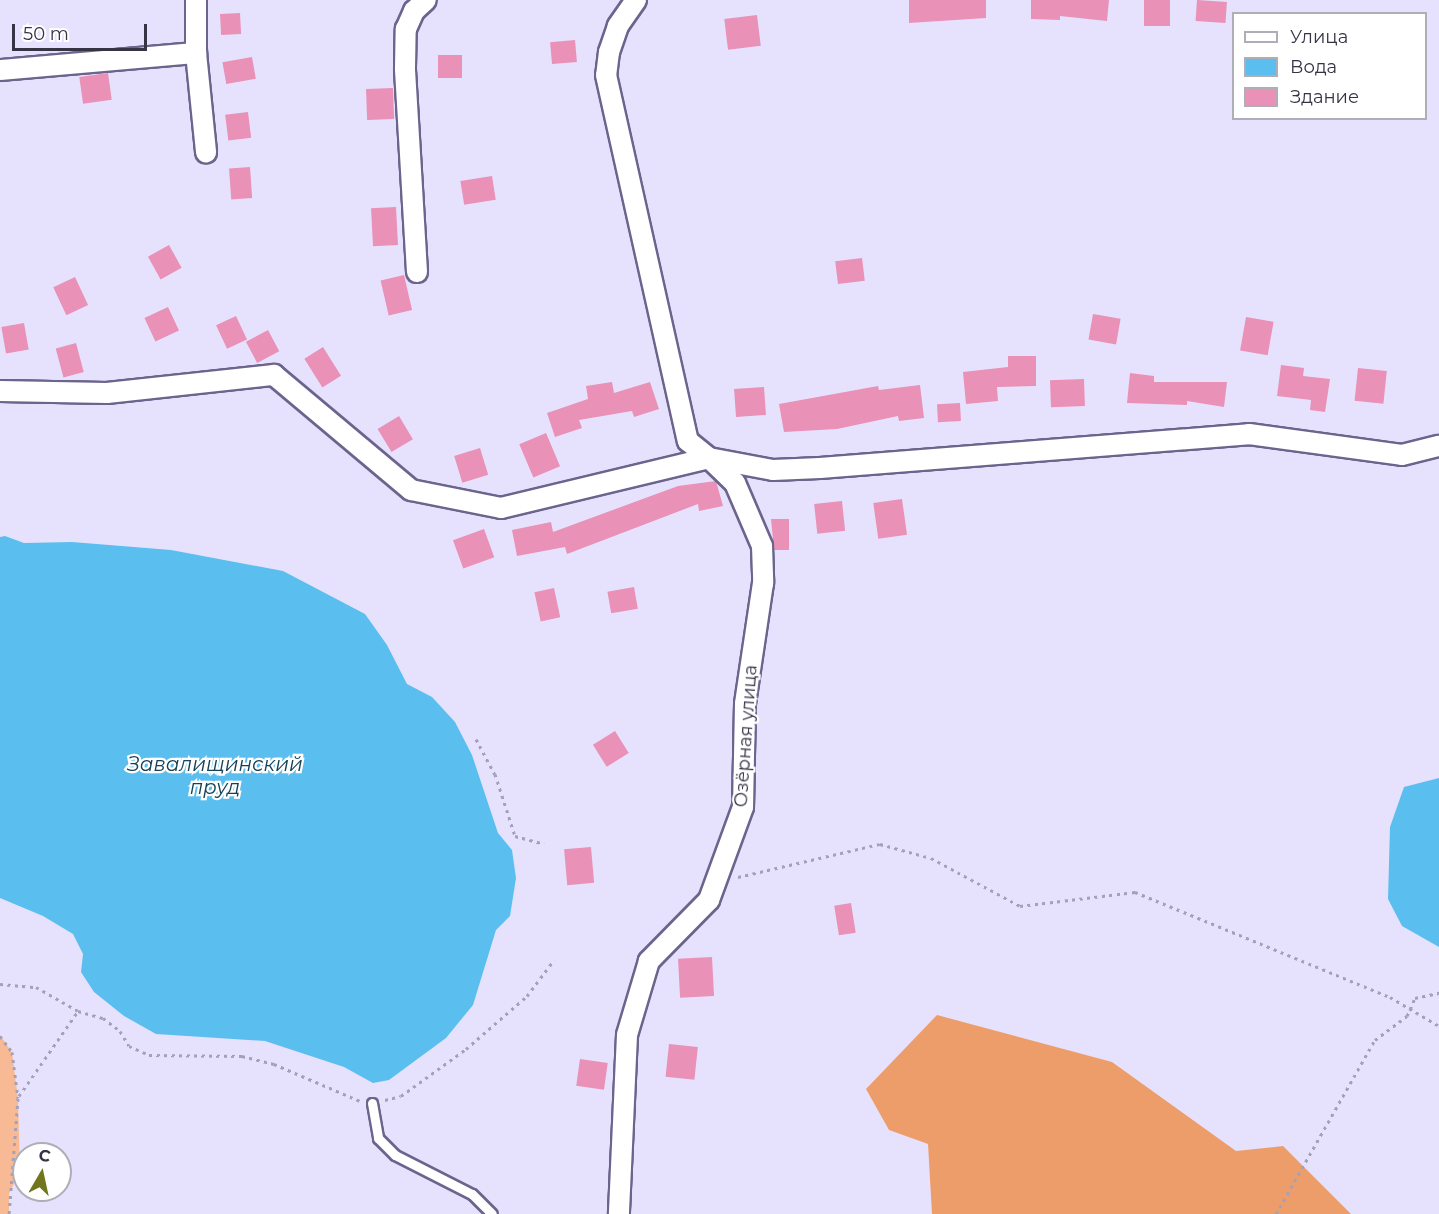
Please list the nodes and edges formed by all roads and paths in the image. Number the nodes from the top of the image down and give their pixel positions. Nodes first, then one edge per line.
1 (196, 0) edge
2 (426, 0) edge
3 (636, 0) edge
4 (196, 53) junction
5 (0, 70) edge
6 (206, 152) dead end
7 (417, 272) dead end
8 (0, 391) edge
9 (1439, 446) edge
10 (709, 458) junction
11 (476, 739) dead end
12 (544, 844) dead end
13 (716, 882) junction
14 (554, 960) dead end
15 (0, 984) edge
16 (1439, 993) edge
17 (1411, 1007) junction
18 (78, 1011) junction
19 (1439, 1026) edge
20 (0, 1036) edge
21 (18, 1098) junction
22 (372, 1103) junction
23 (9, 1214) edge
24 (492, 1214) edge
25 (618, 1214) edge
26 (1276, 1214) edge

1 - 4 street
2 - 7 street
3 - 10 street, Озёрная улица
4 - 5 street
4 - 6 street
8 - 10 street
9 - 10 street
10 - 13 street, Озёрная улица
11 - 12 path
13 - 17 path
13 - 25 street, Озёрная улица
14 - 22 path
15 - 18 path
16 - 17 path
17 - 19 path
17 - 26 path
18 - 21 path
18 - 22 path
20 - 21 path
21 - 23 path
22 - 24 lane

